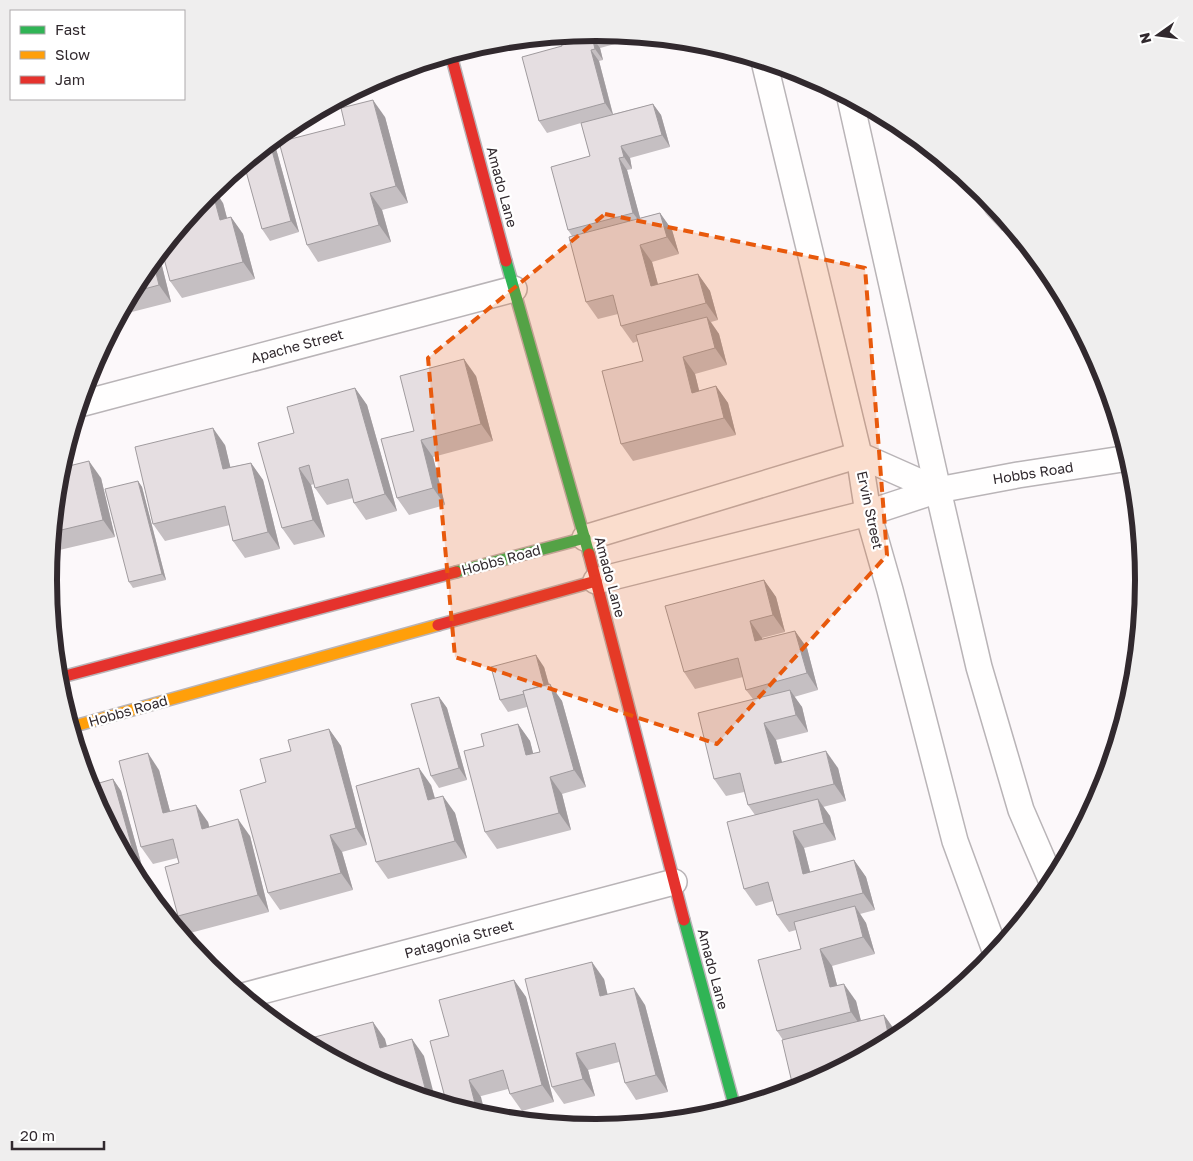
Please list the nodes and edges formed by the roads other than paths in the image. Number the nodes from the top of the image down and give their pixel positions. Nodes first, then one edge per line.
1 (454, 61) edge
2 (766, 69) edge
3 (852, 106) edge
4 (514, 289) junction
5 (88, 402) edge
6 (859, 455) junction
7 (1121, 459) edge
8 (938, 490) junction
9 (868, 513) junction
10 (585, 538) junction
11 (596, 581) junction
12 (66, 676) edge
13 (77, 724) edge
14 (1049, 874) edge
15 (674, 882) junction
16 (993, 945) edge
17 (251, 994) edge
18 (733, 1102) edge

1 - 4 street, Amado Lane
2 - 6 street, Ervin Street
3 - 8 street
4 - 5 street, Apache Street
4 - 10 street, Amado Lane
6 - 8 street
6 - 9 street, Ervin Street
6 - 10 street, Hobbs Road
7 - 8 street, Hobbs Road
8 - 9 street, Hobbs Road
8 - 14 street
9 - 11 street, Hobbs Road
9 - 16 street, Ervin Street
10 - 11 street, Amado Lane
10 - 12 street, Hobbs Road
11 - 13 street, Hobbs Road
11 - 15 street, Amado Lane
15 - 17 street, Patagonia Street
15 - 18 street, Amado Lane

